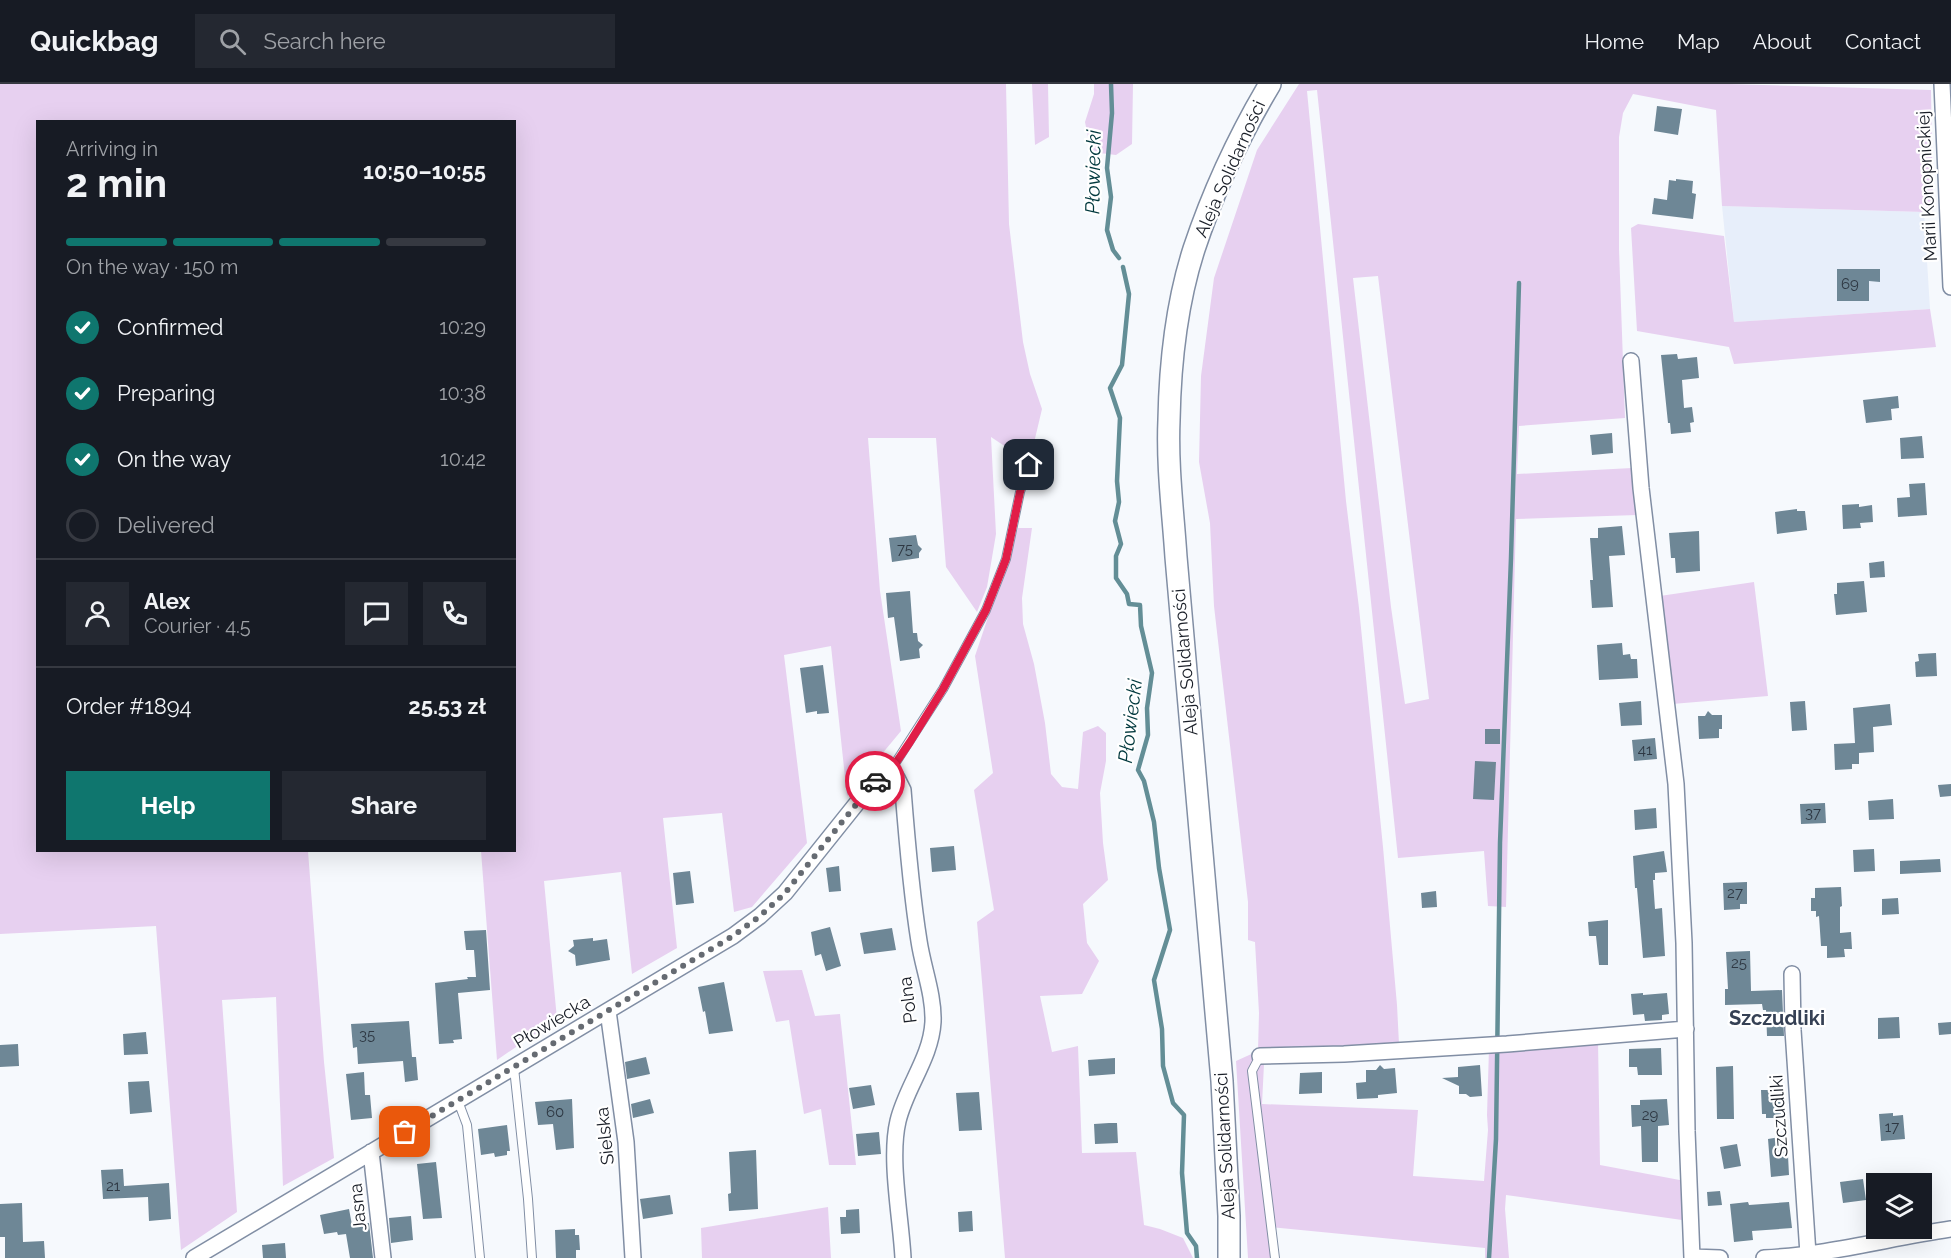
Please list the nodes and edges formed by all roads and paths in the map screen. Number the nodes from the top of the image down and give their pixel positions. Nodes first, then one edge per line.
1 (1270, 84) edge
2 (1942, 84) edge
3 (1951, 286) edge
4 (1631, 361) dead end
5 (1029, 465) dead end
6 (889, 773) junction
7 (1792, 974) dead end
8 (608, 1011) junction
9 (1686, 1029) junction
10 (1260, 1056) joint
11 (514, 1068) junction
12 (458, 1101) junction
13 (371, 1152) junction
14 (1951, 1229) edge
15 (1809, 1254) junction
16 (194, 1258) edge
17 (383, 1258) edge
18 (480, 1258) edge
19 (532, 1258) edge
20 (633, 1258) edge
21 (903, 1258) edge
22 (1229, 1258) edge
23 (1275, 1258) edge
24 (1692, 1258) edge
25 (1720, 1258) edge
26 (1764, 1258) edge

1 - 22 main road, Aleja Solidarności
2 - 3 street, Marii Konopnickiej
4 - 9 street
5 - 6 lane
6 - 8 street, Płowiecka
6 - 21 street, Polna
7 - 15 street, Szczudliki
8 - 11 street, Płowiecka
8 - 20 street, Sielska
9 - 10 street
9 - 24 street
10 - 23 lane
11 - 12 street, Płowiecka
11 - 19 lane
12 - 13 street, Płowiecka
12 - 18 lane
13 - 16 street, Płowiecka
13 - 17 street, Jasna
14 - 15 street
15 - 26 street
24 - 25 street

